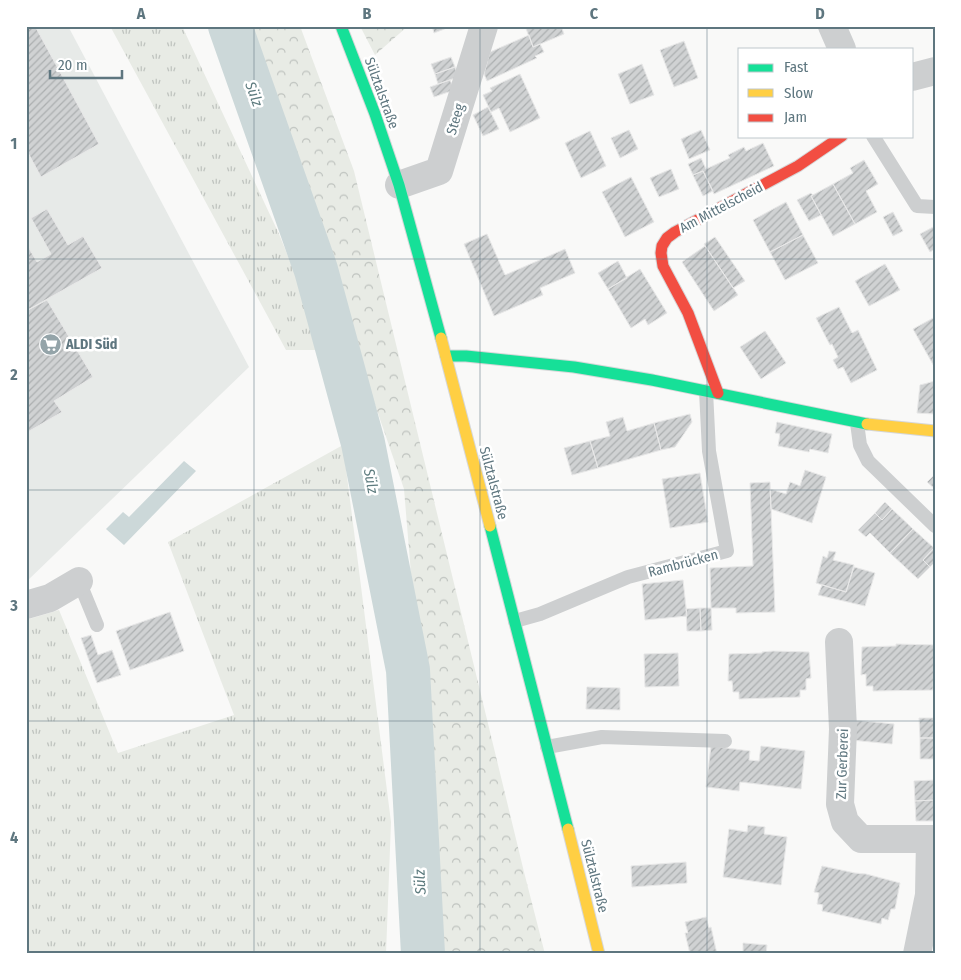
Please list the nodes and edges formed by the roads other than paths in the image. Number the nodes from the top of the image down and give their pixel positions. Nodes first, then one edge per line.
1 (341, 26) edge
2 (484, 26) edge
3 (832, 26) edge
4 (842, 48) edge
5 (935, 70) edge
6 (914, 76) edge
7 (839, 138) edge
8 (874, 138) edge
9 (399, 185) junction
10 (935, 207) edge
11 (446, 356) junction
12 (712, 392) junction
13 (857, 423) junction
14 (935, 431) edge
15 (935, 526) edge
16 (79, 582) joint
17 (26, 605) edge
18 (515, 621) junction
19 (97, 625) dead end
20 (839, 642) dead end
21 (725, 741) dead end
22 (547, 747) junction
23 (932, 839) edge
24 (599, 954) edge
25 (917, 954) edge

1 - 9 main road, Sülztalstraße
2 - 9 street, Steeg
3 - 4 street
5 - 6 street
7 - 12 main road, Am Mittelscheid
8 - 10 lane
9 - 11 main road, Sülztalstraße
11 - 12 main road
11 - 18 main road, Sülztalstraße
12 - 13 main road
12 - 18 lane, Rambrücken
13 - 14 main road
13 - 15 lane
16 - 17 street
16 - 19 lane
18 - 22 main road, Sülztalstraße
20 - 23 street, Zur Gerberei
21 - 22 lane
22 - 24 main road, Sülztalstraße
23 - 25 street, Zur Gerberei

